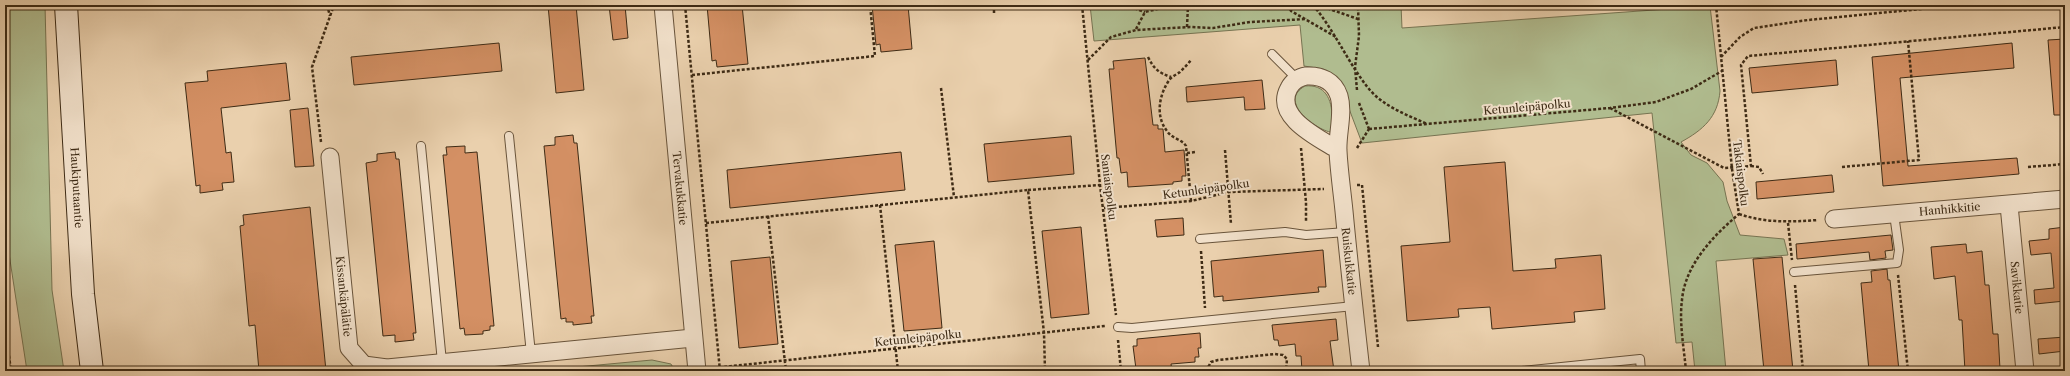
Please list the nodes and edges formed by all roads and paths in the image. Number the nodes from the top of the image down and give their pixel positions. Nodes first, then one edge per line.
1 (66, 5) edge
2 (327, 5) edge
3 (334, 5) edge
4 (664, 5) edge
5 (685, 5) edge
6 (870, 5) edge
7 (994, 5) edge
8 (1082, 5) edge
9 (1125, 5) edge
10 (1174, 5) edge
11 (1188, 5) edge
12 (1288, 5) edge
13 (1313, 5) edge
14 (1318, 5) edge
15 (1358, 5) edge
16 (1716, 5) edge
17 (1962, 5) edge
18 (1145, 12) junction
19 (994, 13) dead end
20 (330, 16) junction
21 (1307, 19) junction
22 (1358, 19) junction
23 (1187, 27) junction
24 (2065, 27) edge
25 (1136, 30) junction
26 (1336, 37) junction
27 (1908, 42) junction
28 (1272, 54) dead end
29 (1148, 57) dead end
30 (1721, 58) junction
31 (1088, 60) junction
32 (1191, 60) dead end
33 (1355, 67) junction
34 (1722, 71) junction
35 (692, 75) junction
36 (1171, 77) junction
37 (1298, 80) junction
38 (941, 88) dead end
39 (1610, 108) junction
40 (1427, 124) junction
41 (1369, 129) junction
42 (509, 136) dead end
43 (421, 146) dead end
44 (1297, 146) dead end
45 (1225, 150) dead end
46 (1338, 150) junction
47 (1187, 152) junction
48 (1196, 152) dead end
49 (1356, 152) dead end
50 (330, 157) joint
51 (2065, 164) edge
52 (1751, 166) junction
53 (1842, 167) dead end
54 (2028, 167) dead end
55 (1732, 169) junction
56 (1763, 174) dead end
57 (1357, 178) dead end
58 (1100, 184) junction
59 (1354, 186) junction
60 (1028, 190) junction
61 (1305, 190) junction
62 (1229, 192) junction
63 (954, 198) junction
64 (2065, 199) edge
65 (1191, 201) junction
66 (880, 205) junction
67 (2009, 205) junction
68 (1104, 208) junction
69 (1739, 214) junction
70 (1894, 214) junction
71 (768, 216) junction
72 (1834, 218) joint
73 (706, 222) junction
74 (1788, 223) junction
75 (1346, 232) junction
76 (1306, 235) junction
77 (1232, 236) junction
78 (1200, 239) joint
79 (1896, 263) junction
80 (1794, 272) junction
81 (1354, 306) junction
82 (1206, 321) junction
83 (5, 326) edge
84 (1118, 327) junction
85 (1044, 333) junction
86 (693, 338) junction
87 (897, 349) junction
88 (532, 354) junction
89 (1378, 354) dead end
90 (785, 361) junction
91 (442, 362) junction
92 (720, 369) edge
93 (11, 371) edge
94 (92, 371) edge
95 (697, 371) edge
96 (786, 371) edge
97 (898, 371) edge
98 (1045, 371) edge
99 (1121, 371) edge
100 (1206, 371) edge
101 (1286, 371) edge
102 (1361, 371) edge
103 (1522, 371) edge
104 (1641, 371) edge
105 (1686, 371) edge
106 (1803, 371) edge
107 (1908, 371) edge
108 (2025, 371) edge

1 - 94 main road, Haukiputaantie
2 - 20 path
3 - 20 path
4 - 86 street, Tervakukkatie
5 - 35 path
6 - 35 path
7 - 19 path
8 - 31 path, Saniaispolku
9 - 18 path
10 - 18 path
11 - 23 path
12 - 21 path
13 - 26 path
14 - 22 path
15 - 22 path
16 - 30 path, Takiaispolku
17 - 30 path
18 - 25 path
20 - 50 path
21 - 23 path
21 - 26 path
22 - 33 path
23 - 25 path
24 - 27 path
25 - 31 path
26 - 33 path
27 - 52 path
27 - 53 path
28 - 37 lane
29 - 36 path
30 - 34 path, Takiaispolku
31 - 58 path, Saniaispolku
32 - 36 path
33 - 40 path
33 - 41 path
34 - 39 path, Ketunleipäpolku
34 - 55 path, Takiaispolku
35 - 73 path
36 - 47 path
37 - 46 street
37 - 46 street, Ruiskukkatie
38 - 63 path
39 - 40 path, Ketunleipäpolku
39 - 55 path
40 - 41 path, Ketunleipäpolku
41 - 49 path
42 - 88 lane
43 - 91 lane
44 - 61 path
45 - 62 path
46 - 59 street, Ruiskukkatie
47 - 48 path
47 - 65 path
50 - 91 street, Kissankäpälätie
51 - 54 path
52 - 55 path
52 - 56 path
55 - 69 path, Takiaispolku
57 - 59 path
58 - 60 path
58 - 68 path, Saniaispolku
59 - 61 path, Ketunleipäpolku
59 - 75 street, Ruiskukkatie
59 - 89 path
60 - 63 path
60 - 85 path
61 - 62 path, Ketunleipäpolku
61 - 76 path
62 - 65 path, Ketunleipäpolku
62 - 77 path
63 - 66 path
64 - 67 street, Hanhikkitie
65 - 68 path, Ketunleipäpolku
66 - 71 path
66 - 87 path
67 - 70 street, Hanhikkitie
67 - 108 street, Savikkatie
68 - 84 path, Saniaispolku
69 - 74 path
69 - 105 path, Takiaispolku
70 - 72 street, Hanhikkitie
70 - 79 lane
71 - 73 path
71 - 90 path
72 - 74 path
73 - 92 path
74 - 80 path
75 - 76 lane
75 - 81 street, Ruiskukkatie
76 - 77 lane
77 - 78 lane
78 - 82 path
79 - 80 lane
79 - 107 path
80 - 106 path
81 - 82 lane
81 - 102 street, Ruiskukkatie
82 - 84 lane
83 - 93 path
84 - 85 path, Ketunleipäpolku
84 - 99 path, Saniaispolku
85 - 87 path, Ketunleipäpolku
85 - 98 path
86 - 88 street, Kissankäpälätie
86 - 95 street, Tervakukkatie
87 - 90 path, Ketunleipäpolku
87 - 97 path
88 - 91 street, Kissankäpälätie
90 - 92 path, Ketunleipäpolku
90 - 96 path
100 - 101 path
103 - 104 lane

